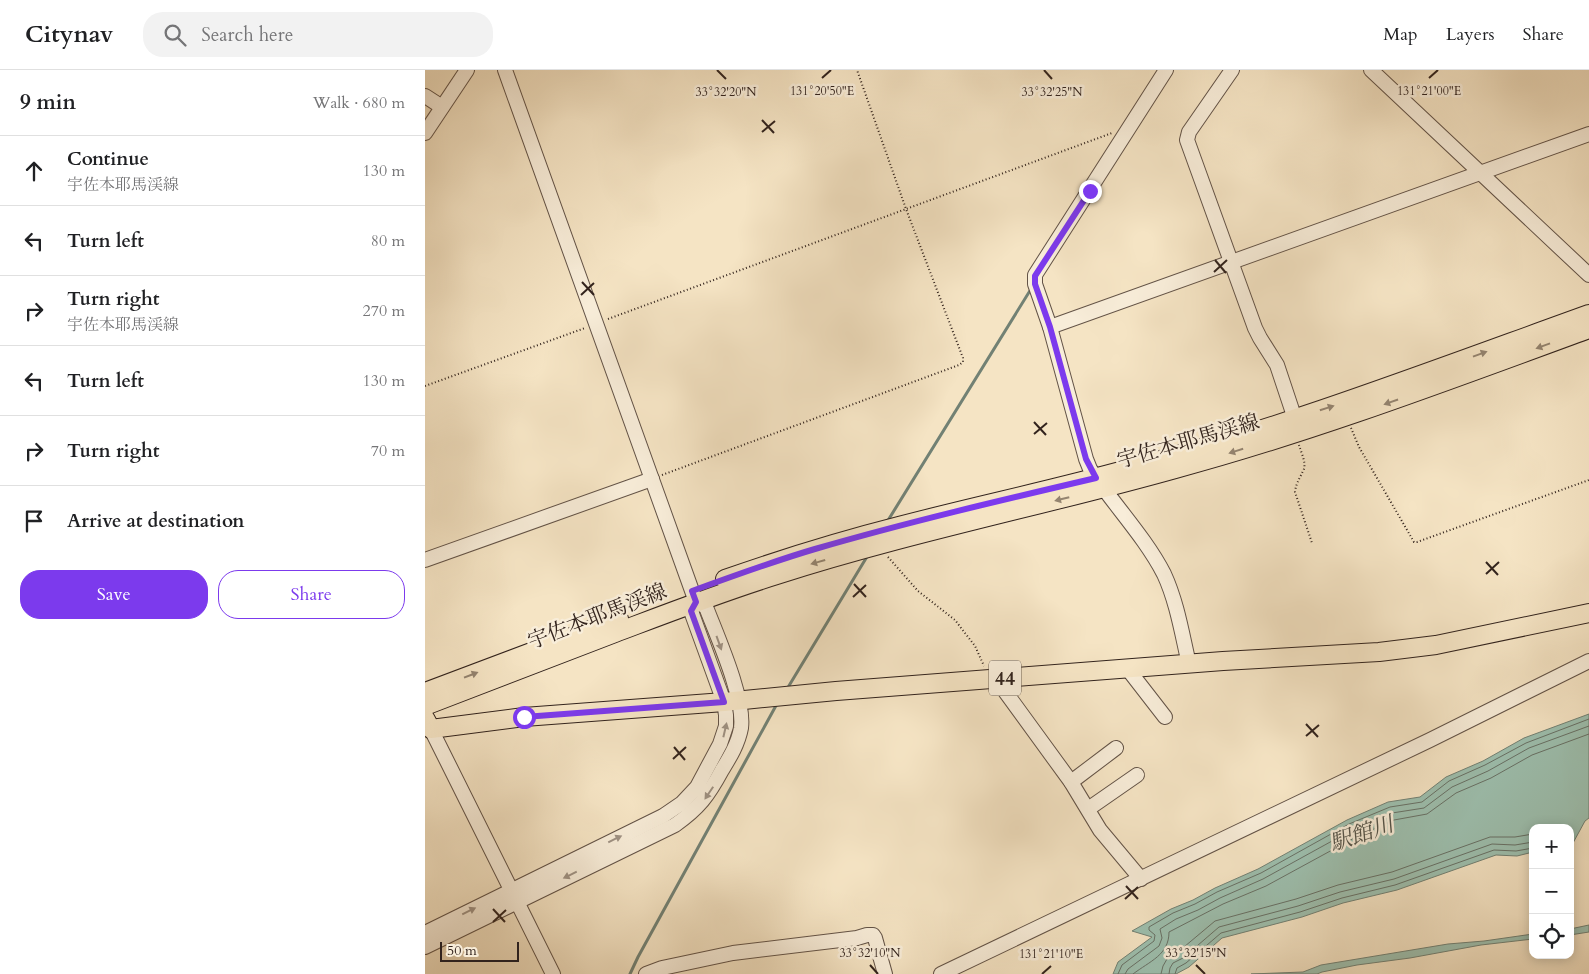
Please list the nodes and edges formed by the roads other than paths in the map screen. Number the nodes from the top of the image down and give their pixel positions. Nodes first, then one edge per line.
1 (467, 70) edge
2 (505, 70) edge
3 (1166, 70) edge
4 (1232, 70) edge
5 (1371, 70) edge
6 (425, 96) edge
7 (442, 108) junction
8 (425, 133) edge
9 (1589, 134) edge
10 (1480, 173) junction
11 (1231, 262) junction
12 (1589, 275) edge
13 (1589, 314) edge
14 (1050, 327) junction
15 (1589, 328) edge
16 (1295, 426) junction
17 (652, 479) junction
18 (1100, 483) junction
19 (425, 560) edge
20 (694, 596) junction
21 (1589, 613) edge
22 (1589, 661) edge
23 (1189, 664) junction
24 (1127, 668) junction
25 (991, 679) junction
26 (425, 692) edge
27 (731, 702) junction
28 (425, 706) edge
29 (1165, 717) dead end
30 (428, 724) edge
31 (1116, 748) dead end
32 (1137, 775) dead end
33 (1071, 782) junction
34 (1088, 810) junction
35 (1141, 879) junction
36 (515, 896) junction
37 (425, 932) edge
38 (425, 947) edge
39 (553, 974) edge
40 (646, 974) edge
41 (885, 974) edge
42 (941, 974) edge

1 - 7 street
2 - 17 street
3 - 14 street
4 - 11 street
5 - 10 street
6 - 7 street
7 - 8 street
9 - 10 street
10 - 11 street
10 - 12 street
11 - 14 street
11 - 16 street
16 -> 13 main road, 宇佐本耶馬渓線
14 - 18 street
15 -> 16 main road, 宇佐本耶馬渓線
16 - 18 main road, 宇佐本耶馬渓線
17 - 19 street
17 - 20 street
18 -> 20 main road, 宇佐本耶馬渓線
18 - 20 main road, 宇佐本耶馬渓線
18 - 23 street
26 -> 20 main road, 宇佐本耶馬渓線
20 - 27 street
20 - 28 main road, 宇佐本耶馬渓線
21 - 23 main road, 44
22 - 35 street
23 - 24 main road, 44
24 - 25 main road, 44
24 - 29 street
25 - 27 main road, 44
25 - 33 street
27 - 30 main road, 44
27 - 36 street
30 - 36 street
31 - 33 street
32 - 34 street
33 - 34 street
34 - 35 street
35 - 42 street
37 -> 36 street
36 - 38 street
36 - 39 street
40 - 41 street

